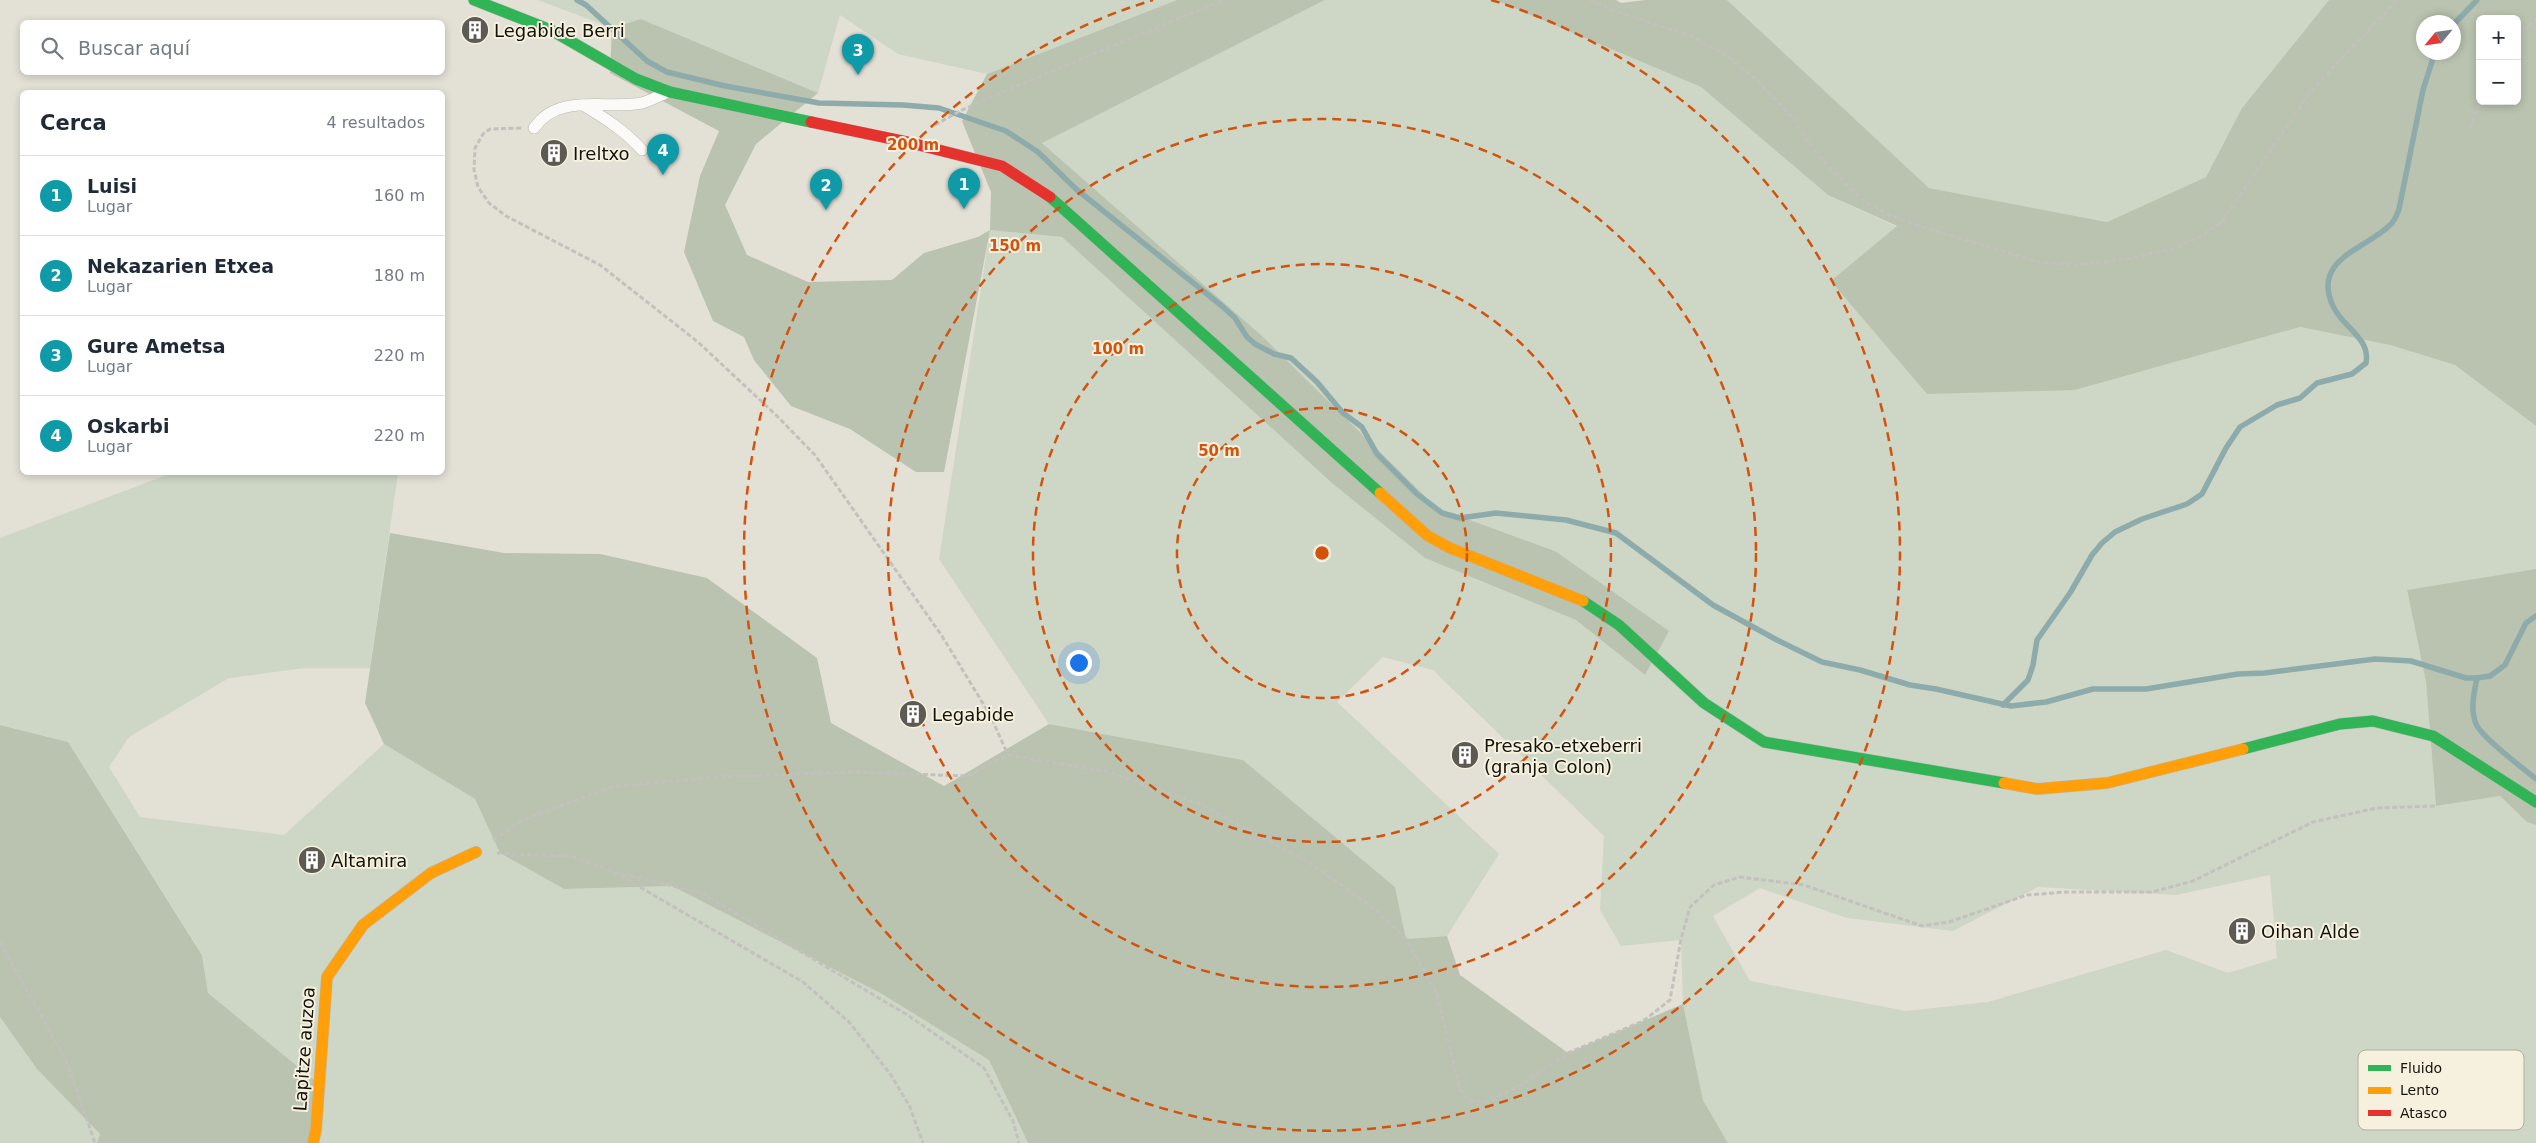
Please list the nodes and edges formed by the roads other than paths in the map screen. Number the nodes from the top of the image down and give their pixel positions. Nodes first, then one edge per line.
1 (474, 0) edge
2 (670, 92) junction
3 (583, 105) junction
4 (534, 128) road end
5 (642, 150) dead end
6 (2536, 802) edge
7 (476, 852) road end
8 (313, 1143) edge

1 - 2 street
2 - 3 lane
2 - 6 street
3 - 4 lane
3 - 5 lane
7 - 8 street, Lapitze auzoa

